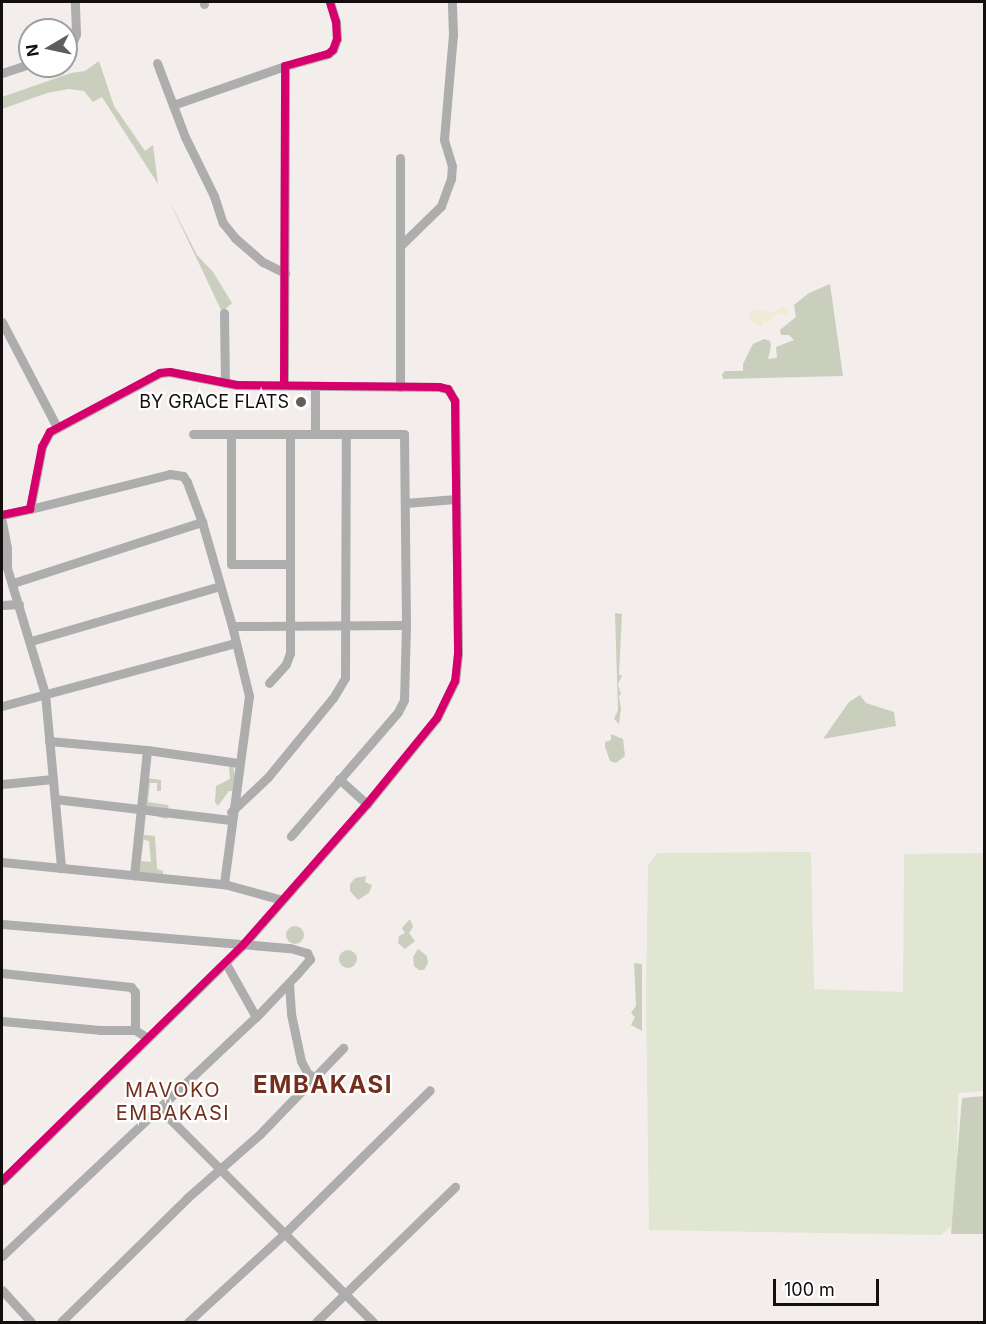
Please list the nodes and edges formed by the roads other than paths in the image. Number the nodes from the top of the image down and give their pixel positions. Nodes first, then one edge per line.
1 (75, 2) edge
2 (330, 2) edge
3 (452, 2) edge
4 (76, 18) edge
5 (157, 63) dead end
6 (285, 66) junction
7 (18, 68) edge
8 (2, 73) edge
9 (173, 105) junction
10 (400, 158) dead end
11 (400, 246) junction
12 (285, 273) junction
13 (224, 313) dead end
14 (2, 322) edge
15 (12, 343) junction
16 (2, 346) edge
17 (225, 383) junction
18 (284, 385) junction
19 (315, 387) junction
20 (400, 387) junction
21 (57, 427) junction
22 (193, 434) dead end
23 (231, 434) junction
24 (290, 434) junction
25 (315, 434) junction
26 (346, 434) junction
27 (456, 499) junction
28 (405, 502) junction
29 (30, 509) junction
30 (2, 515) edge
31 (2, 522) edge
32 (202, 522) junction
33 (290, 564) junction
34 (14, 583) junction
35 (220, 586) junction
36 (19, 604) junction
37 (2, 605) edge
38 (406, 625) junction
39 (232, 626) junction
40 (346, 626) junction
41 (290, 627) junction
42 (31, 642) junction
43 (236, 643) junction
44 (269, 683) dead end
45 (45, 694) junction
46 (2, 706) edge
47 (49, 741) junction
48 (147, 750) junction
49 (238, 763) junction
50 (53, 779) junction
51 (339, 779) junction
52 (2, 784) edge
53 (55, 799) junction
54 (367, 804) junction
55 (141, 809) junction
56 (231, 816) junction
57 (291, 836) dead end
58 (2, 862) edge
59 (61, 868) junction
60 (134, 875) junction
61 (224, 884) junction
62 (282, 900) junction
63 (2, 924) edge
64 (243, 945) junction
65 (225, 962) junction
66 (2, 973) edge
67 (289, 984) junction
68 (256, 1017) junction
69 (2, 1021) edge
70 (135, 1030) junction
71 (148, 1038) junction
72 (343, 1048) dead end
73 (315, 1077) junction
74 (430, 1090) dead end
75 (159, 1108) junction
76 (221, 1170) junction
77 (4, 1176) edge
78 (455, 1187) dead end
79 (283, 1235) junction
80 (2, 1256) edge
81 (2, 1290) edge
82 (345, 1295) junction
83 (31, 1323) edge
84 (61, 1323) edge
85 (188, 1323) edge
86 (316, 1323) edge
87 (373, 1323) edge

1 - 4 street
2 - 6 street
3 - 11 street
5 - 9 street
6 - 9 street
6 - 12 street
7 - 8 street
9 - 12 street
10 - 11 street
11 - 20 street
12 - 18 street
13 - 17 street
14 - 15 street
15 - 16 street
15 - 21 street
17 - 18 street
17 - 21 street
18 - 19 street
19 - 20 street
19 - 25 street
20 - 27 street
21 - 29 street
22 - 23 street
23 - 24 street
23 - 33 street
24 - 25 street
24 - 33 street
25 - 26 street
26 - 28 street
26 - 40 street
27 - 28 street
27 - 54 street
28 - 38 street
29 - 30 street
29 - 32 street
31 - 34 street
32 - 34 street
32 - 35 street
33 - 41 street
34 - 36 street
35 - 39 street
35 - 42 street
36 - 37 street
36 - 42 street
38 - 40 street
38 - 51 street
39 - 41 street
39 - 43 street
40 - 41 street
40 - 56 street
41 - 44 street
42 - 45 street
43 - 45 street
43 - 49 street
45 - 46 street
45 - 47 street
47 - 48 street
47 - 50 street
48 - 49 street
48 - 55 street
49 - 56 street
50 - 52 street
50 - 53 street
51 - 54 street
51 - 57 street
53 - 55 street
53 - 59 street
54 - 62 street
55 - 56 street
55 - 60 street
56 - 61 street
58 - 59 street
59 - 60 street
60 - 61 street
61 - 62 street
62 - 64 street
63 - 64 street
64 - 65 street
64 - 67 street
65 - 68 street
65 - 71 street
66 - 70 street
67 - 68 street
67 - 73 street
68 - 75 street
69 - 70 street
70 - 71 street
71 - 77 street
72 - 73 street
73 - 76 street
74 - 79 street
75 - 76 street
75 - 80 street
76 - 79 street
76 - 84 street
78 - 82 street
79 - 82 street
79 - 85 street
81 - 83 street
82 - 86 street
82 - 87 street

